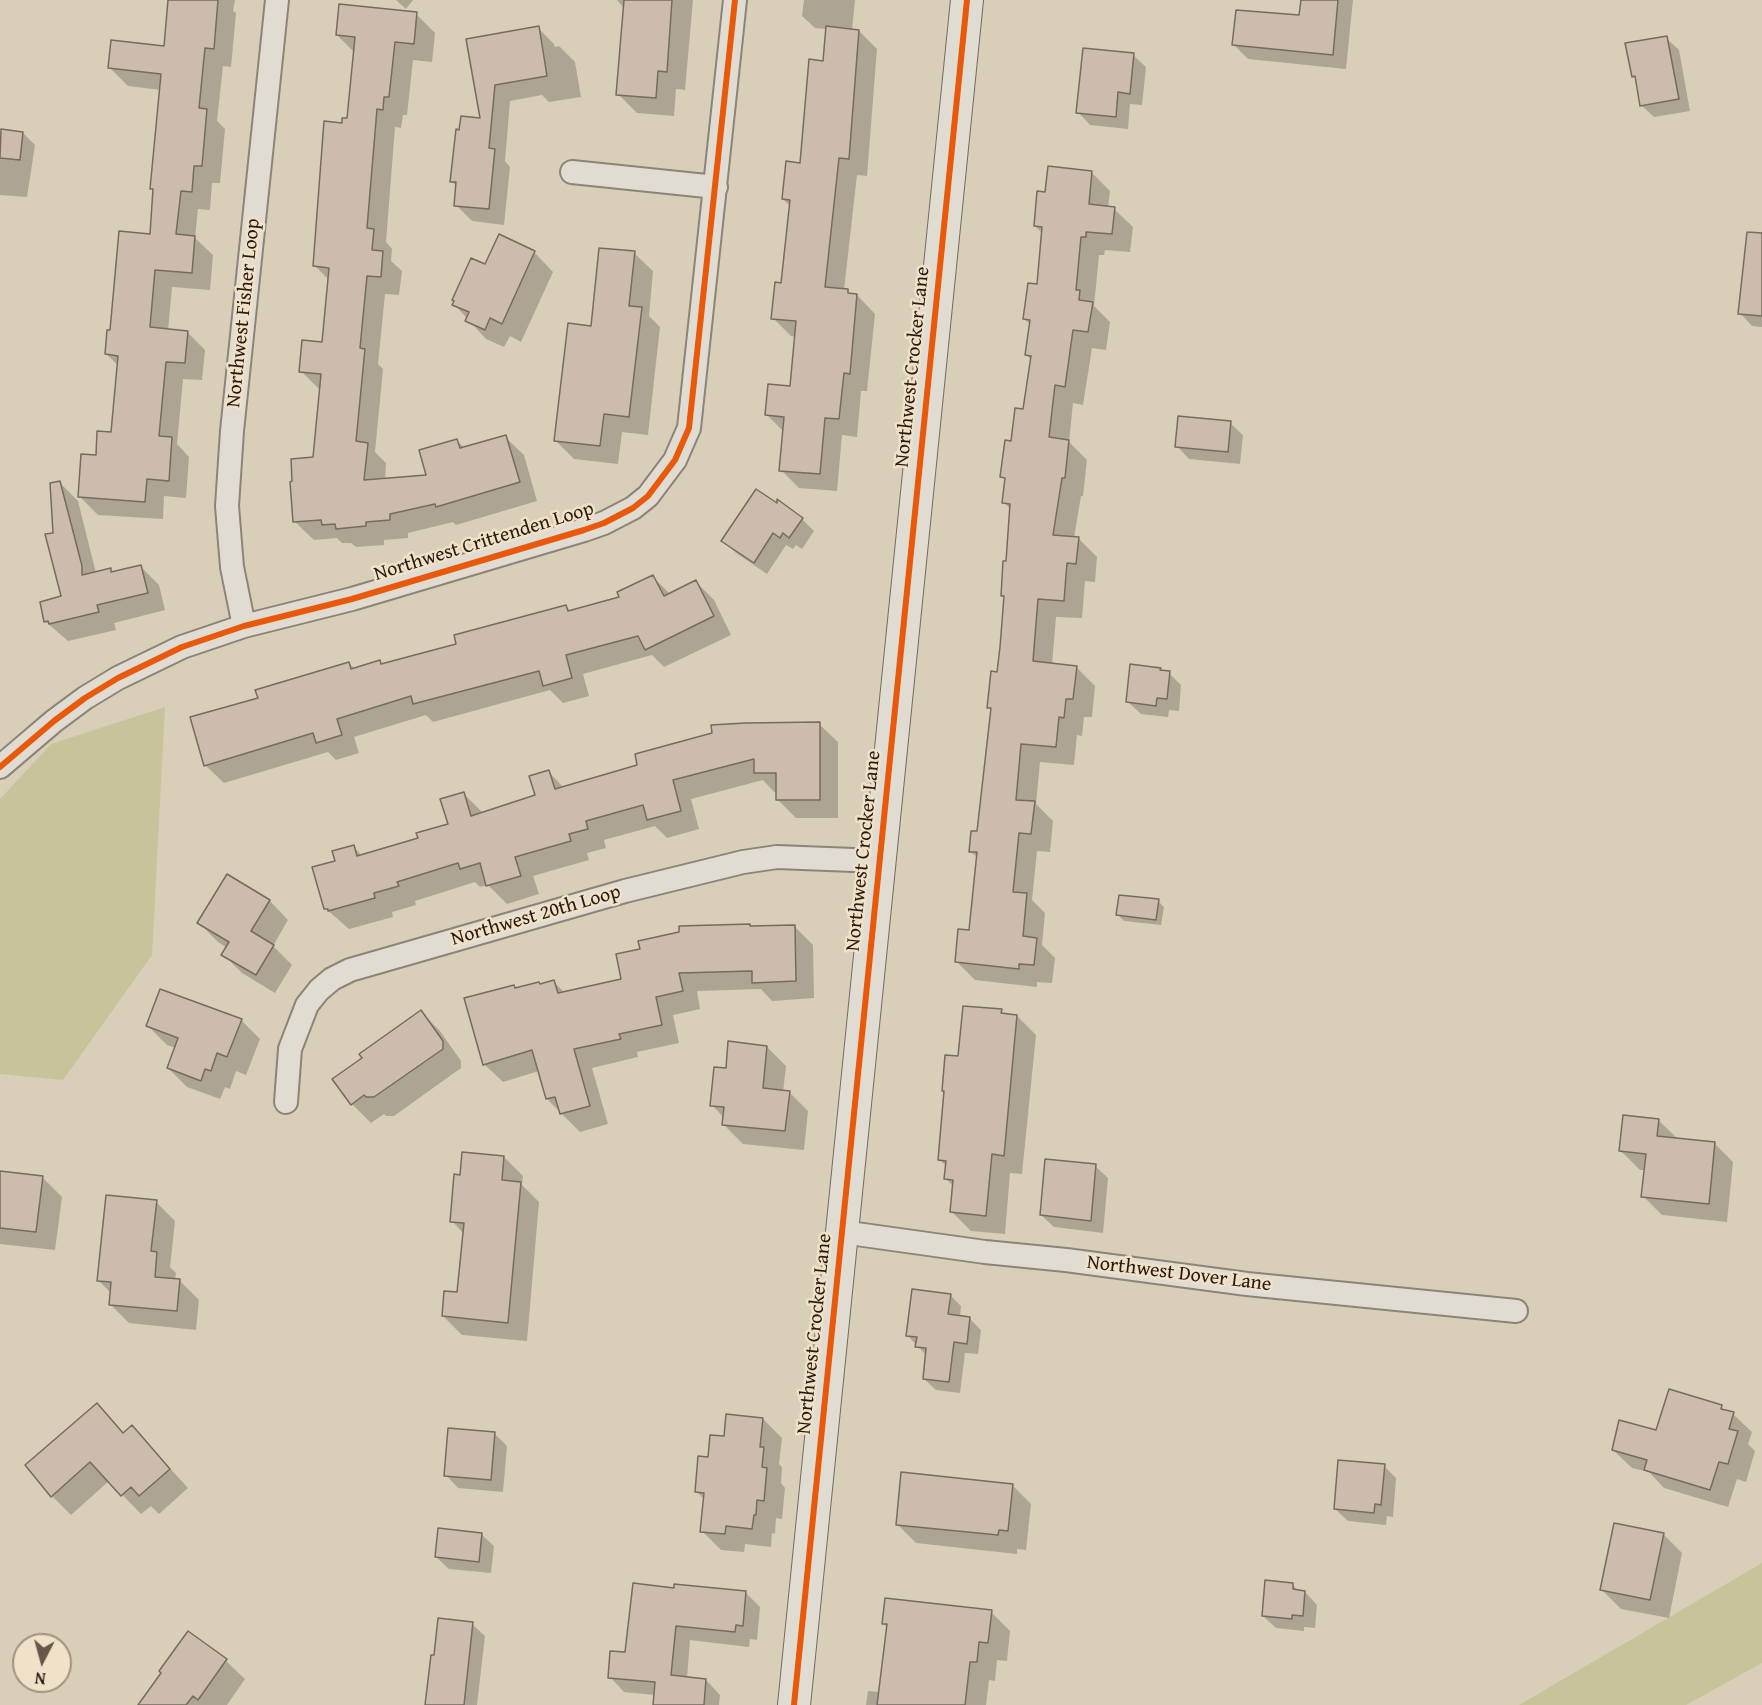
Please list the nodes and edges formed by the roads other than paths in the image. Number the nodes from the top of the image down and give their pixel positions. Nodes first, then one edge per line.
1 (277, 0) edge
2 (735, 0) edge
3 (967, 0) edge
4 (572, 172) dead end
5 (716, 187) junction
6 (244, 626) junction
7 (0, 767) edge
8 (879, 861) junction
9 (285, 1102) dead end
10 (842, 1232) junction
11 (1516, 1311) dead end
12 (794, 1705) edge

1 - 6 street, Northwest Fisher Loop
2 - 5 street, Northwest Crittenden Loop
3 - 8 street, Northwest Crocker Lane
4 - 5 street
5 - 6 street, Northwest Crittenden Loop
6 - 7 street, Northwest Crittenden Loop
8 - 9 street, Northwest 20th Loop
8 - 10 street, Northwest Crocker Lane
10 - 11 street, Northwest Dover Lane
10 - 12 street, Northwest Crocker Lane

